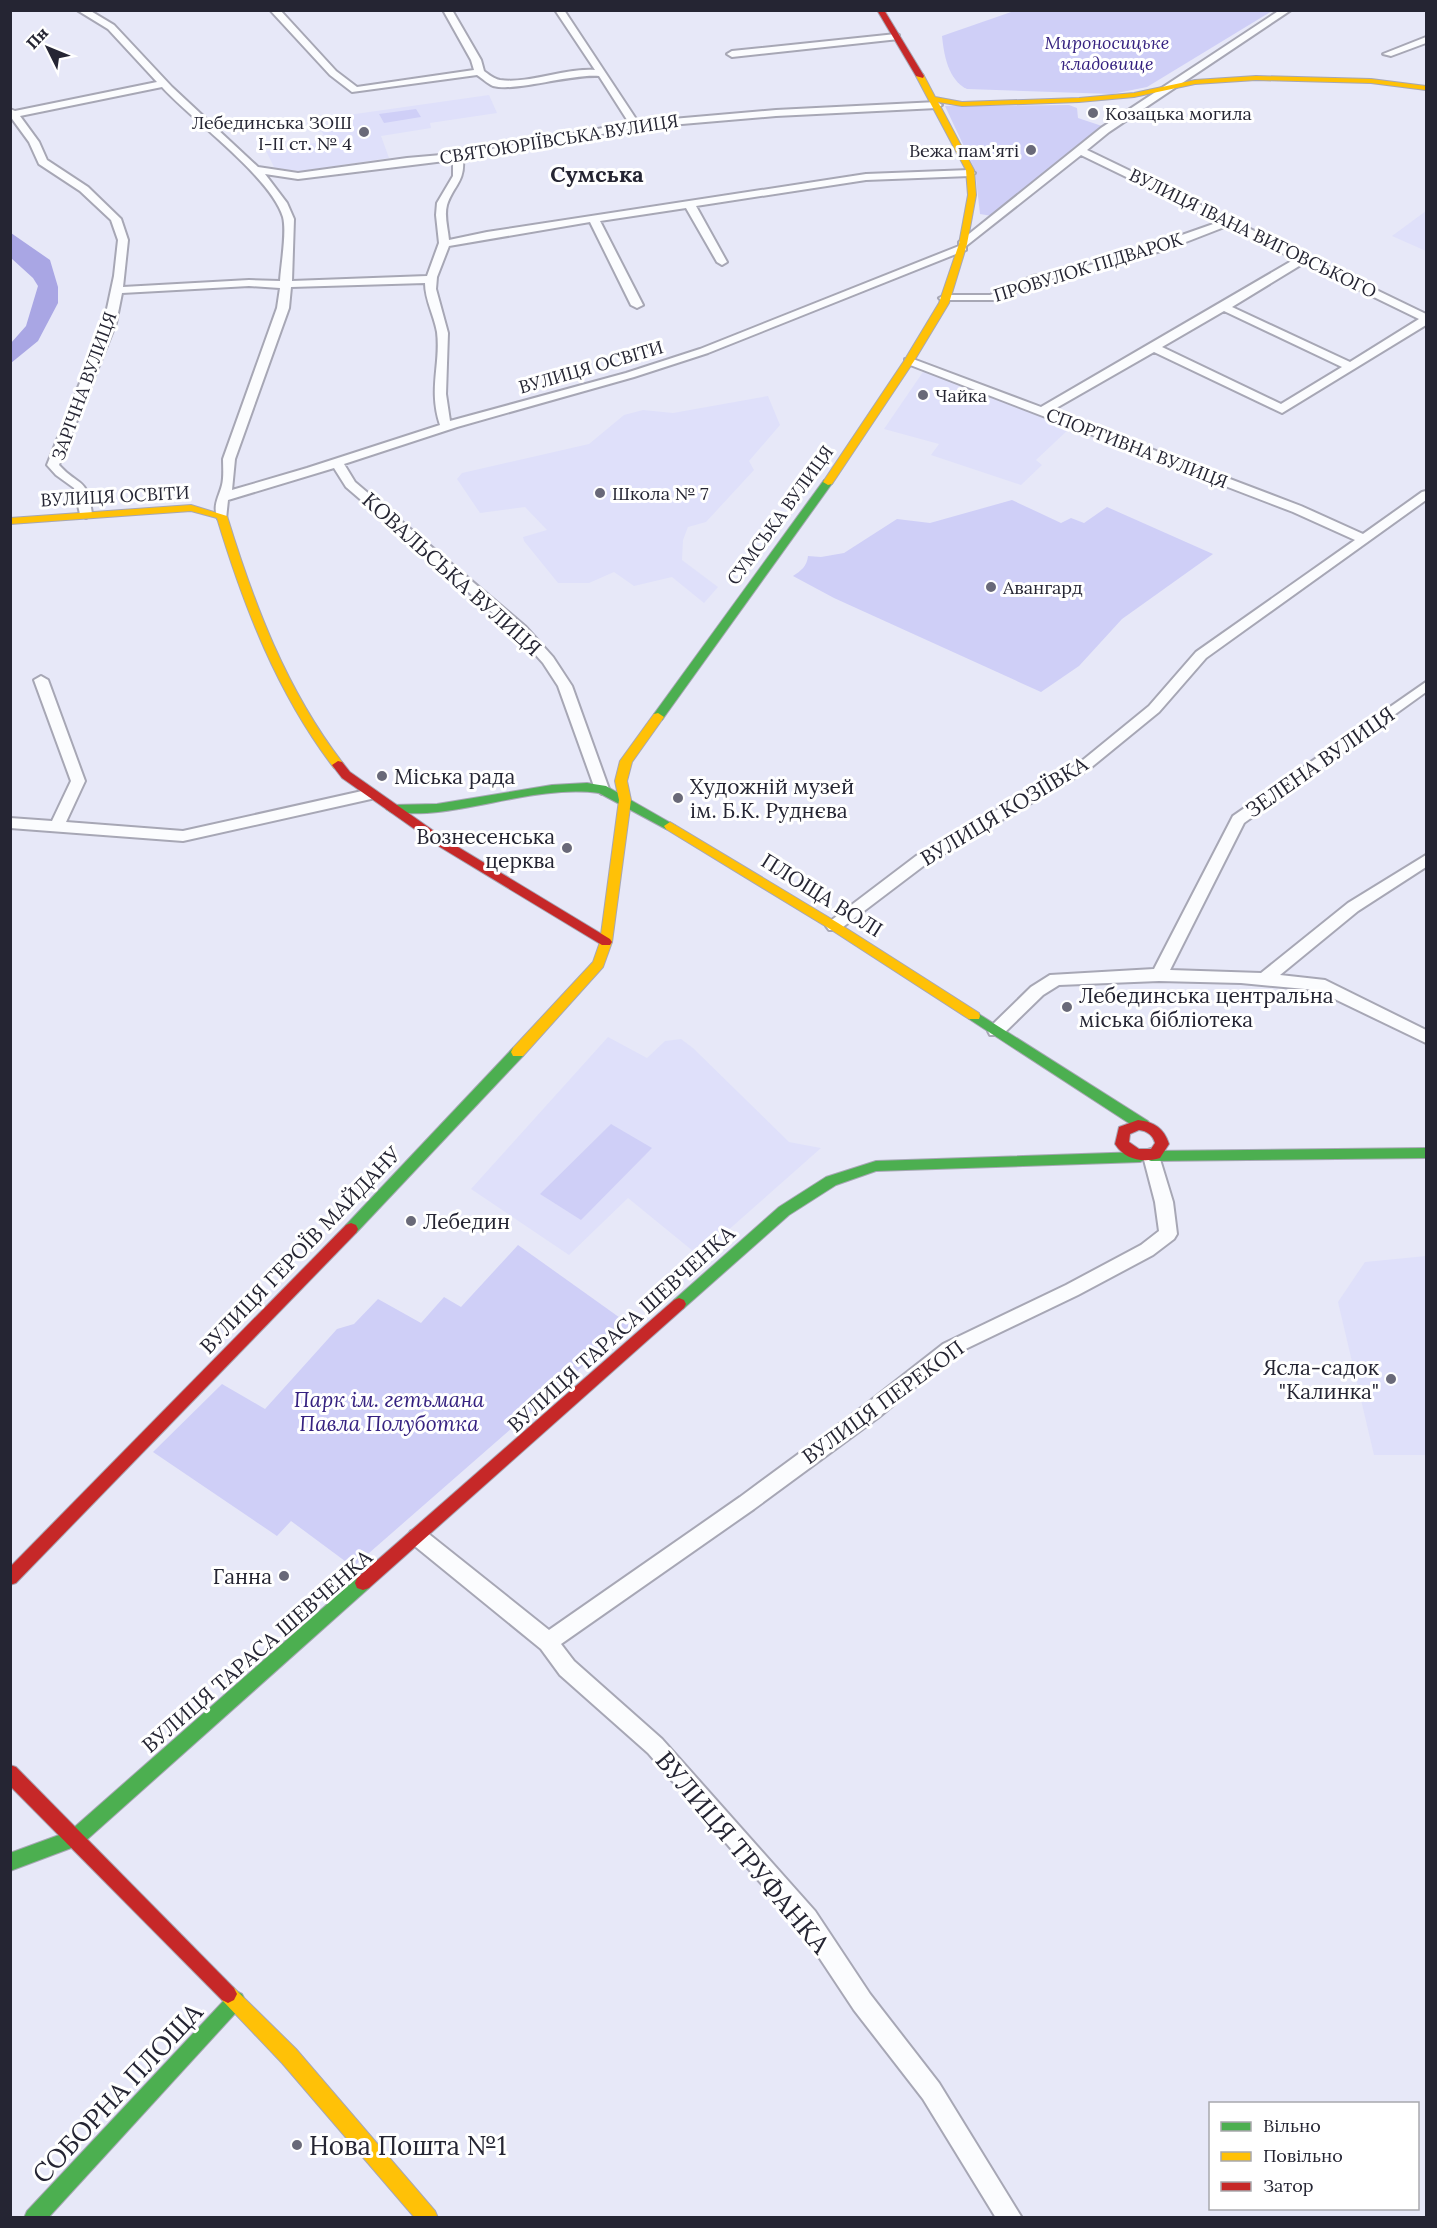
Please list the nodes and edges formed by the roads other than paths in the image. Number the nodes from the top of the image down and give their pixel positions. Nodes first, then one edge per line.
1 (81, 10) edge
2 (274, 10) edge
3 (447, 10) edge
4 (559, 10) edge
5 (880, 10) edge
6 (1287, 10) edge
7 (896, 37) junction
8 (1426, 40) edge
9 (732, 54) dead end
10 (1388, 54) dead end
11 (479, 72) junction
12 (601, 74) junction
13 (163, 84) junction
14 (1169, 87) junction
15 (1426, 88) edge
16 (935, 102) junction
17 (12, 113) edge
18 (635, 124) junction
19 (1079, 150) junction
20 (458, 157) junction
21 (255, 170) junction
22 (970, 173) junction
23 (293, 175) junction
24 (271, 188) junction
25 (690, 205) junction
26 (594, 219) junction
27 (1228, 222) junction
28 (444, 244) junction
29 (963, 246) junction
30 (1304, 258) junction
31 (722, 262) dead end
32 (432, 279) junction
33 (286, 284) junction
34 (117, 290) junction
35 (945, 298) junction
36 (636, 305) dead end
37 (1224, 307) junction
38 (1426, 319) edge
39 (1152, 347) junction
40 (909, 361) junction
41 (1351, 367) junction
42 (1041, 412) junction
43 (446, 426) junction
44 (337, 463) junction
45 (1426, 495) edge
46 (222, 498) junction
47 (86, 514) junction
48 (222, 516) junction
49 (10, 521) edge
50 (1363, 539) junction
51 (41, 680) dead end
52 (1426, 686) edge
53 (602, 789) junction
54 (371, 794) junction
55 (626, 800) junction
56 (392, 808) junction
57 (10, 823) edge
58 (57, 826) junction
59 (1426, 860) edge
60 (834, 926) junction
61 (606, 942) junction
62 (1159, 975) junction
63 (1265, 978) junction
64 (996, 1032) junction
65 (1426, 1037) edge
66 (1113, 1106) junction
67 (1143, 1125) junction
68 (1160, 1134) junction
69 (1122, 1135) junction
70 (1426, 1153) edge
71 (1146, 1156) junction
72 (1195, 1156) junction
73 (1101, 1159) junction
74 (418, 1537) junction
75 (10, 1578) edge
76 (548, 1642) junction
77 (10, 1773) edge
78 (76, 1838) junction
79 (10, 1862) edge
80 (236, 2000) junction
81 (34, 2217) edge
82 (428, 2217) edge
83 (1011, 2217) edge

1 - 13 street
2 - 11 street
3 - 11 street
4 - 12 street
5 - 7 main road, СУМСЬКА ВУЛИЦЯ
6 - 14 street
7 - 9 street
7 - 16 main road, СУМСЬКА ВУЛИЦЯ
8 - 10 street
11 - 12 street
12 - 18 street
13 - 17 street
13 - 21 street
14 - 15 main road
14 - 16 main road
14 - 19 street
16 - 18 street, СВЯТОЮРІЇВСЬКА ВУЛИЦЯ
16 - 22 main road, СУМСЬКА ВУЛИЦЯ
17 - 34 street, ЗАРІЧНА ВУЛИЦЯ
18 - 20 street, СВЯТОЮРІЇВСЬКА ВУЛИЦЯ
19 - 27 street, ВУЛИЦЯ ІВАНА ВИГОВСЬКОГО
19 - 29 street
20 - 23 street, СВЯТОЮРІЇВСЬКА ВУЛИЦЯ
20 - 28 street
21 - 23 street, СВЯТОЮРІЇВСЬКА ВУЛИЦЯ
21 - 24 street
22 - 25 street
22 - 29 main road, СУМСЬКА ВУЛИЦЯ
23 - 24 street
24 - 33 street
25 - 26 street
25 - 31 street
26 - 28 street
26 - 36 street
27 - 30 street, ВУЛИЦЯ ІВАНА ВИГОВСЬКОГО
27 - 35 street, ПРОВУЛОК ПІДВАРОК
28 - 32 street
29 - 35 main road, СУМСЬКА ВУЛИЦЯ
29 - 43 street, ВУЛИЦЯ ОСВІТИ
30 - 37 street
30 - 38 street, ВУЛИЦЯ ІВАНА ВИГОВСЬКОГО
32 - 33 street
32 - 43 street
33 - 34 street
33 - 46 street
34 - 47 street, ЗАРІЧНА ВУЛИЦЯ
35 - 40 main road, СУМСЬКА ВУЛИЦЯ
37 - 39 street
37 - 41 street
38 - 41 street
39 - 41 street
39 - 42 street
40 - 42 street, СПОРТИВНА ВУЛИЦЯ
40 - 55 main road, СУМСЬКА ВУЛИЦЯ
42 - 50 street, СПОРТИВНА ВУЛИЦЯ
43 - 44 street, ВУЛИЦЯ ОСВІТИ
44 - 46 street, ВУЛИЦЯ ОСВІТИ
44 - 53 street, КОВАЛЬСЬКА ВУЛИЦЯ
45 - 50 street, ВУЛИЦЯ КОЗІЇВКА
46 - 48 street
47 - 48 main road, ВУЛИЦЯ ОСВІТИ
47 - 49 main road, ВУЛИЦЯ ОСВІТИ
48 - 54 main road
50 - 60 street, ВУЛИЦЯ КОЗІЇВКА
51 - 58 street
52 - 62 street, ЗЕЛЕНА ВУЛИЦЯ
53 - 55 main road, ПЛОЩА ВОЛІ
53 - 56 main road
54 - 56 main road
54 - 58 street
55 - 60 main road, ПЛОЩА ВОЛІ
55 - 61 main road
56 - 61 main road
57 - 58 street
59 - 63 street
60 - 64 main road, ПЛОЩА ВОЛІ
61 - 75 main road, ВУЛИЦЯ ГЕРОЇВ МАЙДАНУ
62 - 63 street
62 - 64 street
63 - 65 street
64 - 66 main road, ПЛОЩА ВОЛІ
66 - 67 main road, ПЛОЩА ВОЛІ
66 - 69 main road
67 - 68 main road, ПЛОЩА ВОЛІ
67 - 69 main road
68 - 71 main road
68 - 72 main road, ПЛОЩА ВОЛІ
69 - 71 main road
69 - 73 main road
70 - 72 main road, ВУЛИЦЯ ТАРАСА ШЕВЧЕНКА
71 - 72 main road, ВУЛИЦЯ ТАРАСА ШЕВЧЕНКА
71 - 73 main road, ВУЛИЦЯ ТАРАСА ШЕВЧЕНКА
71 - 76 street, ВУЛИЦЯ ПЕРЕКОП
73 - 74 main road, ВУЛИЦЯ ТАРАСА ШЕВЧЕНКА
74 - 76 street, ВУЛИЦЯ ТРУФАНКА
74 - 78 main road, ВУЛИЦЯ ТАРАСА ШЕВЧЕНКА
76 - 83 street, ВУЛИЦЯ ТРУФАНКА
77 - 78 main road
78 - 79 main road
78 - 80 main road
80 - 81 main road, СОБОРНА ПЛОЩА
80 - 82 main road

